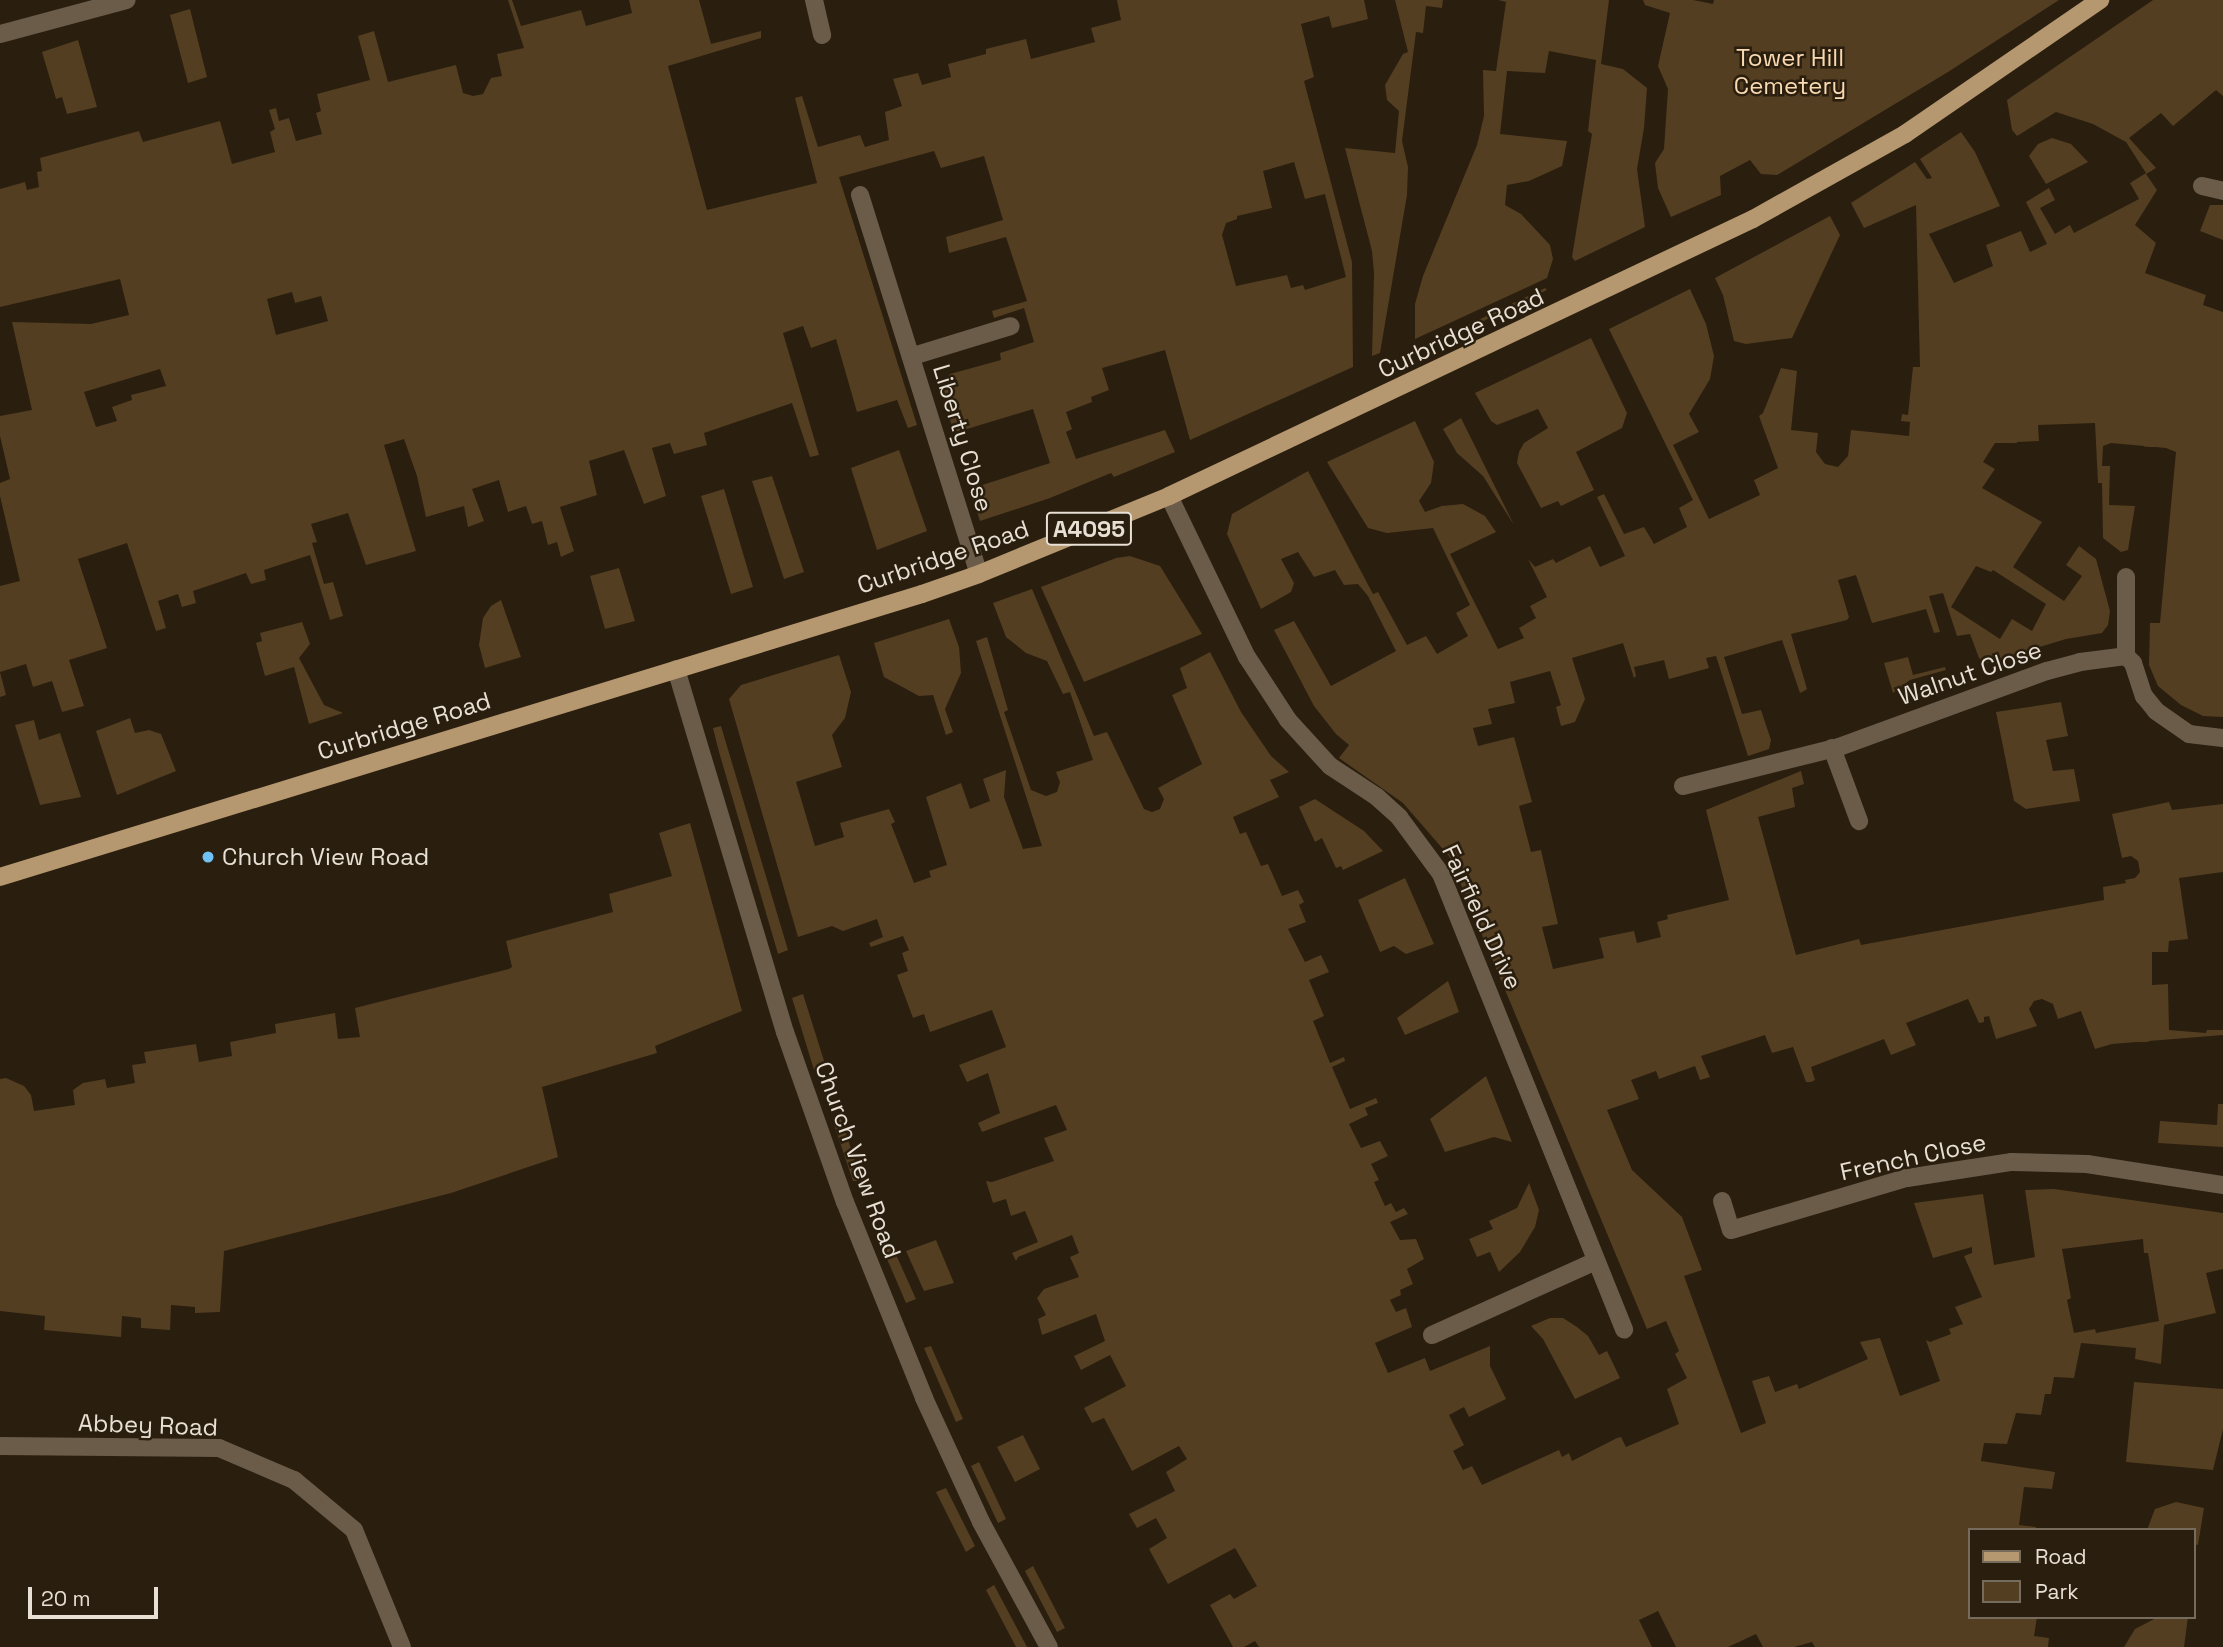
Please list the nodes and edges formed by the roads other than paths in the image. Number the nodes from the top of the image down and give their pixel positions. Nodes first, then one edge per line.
1 (127, 0) edge
2 (814, 0) edge
3 (2100, 0) edge
4 (0, 34) edge
5 (822, 36) dead end
6 (2202, 186) dead end
7 (2223, 191) edge
8 (860, 195) dead end
9 (1011, 327) dead end
10 (912, 356) junction
11 (1168, 496) junction
12 (979, 574) junction
13 (2126, 577) dead end
14 (2126, 656) junction
15 (676, 669) junction
16 (2223, 738) edge
17 (1832, 748) junction
18 (1683, 786) dead end
19 (1859, 821) dead end
20 (0, 877) edge
21 (2223, 1185) edge
22 (1722, 1201) dead end
23 (1596, 1261) junction
24 (1624, 1330) dead end
25 (1432, 1335) dead end
26 (0, 1446) edge
27 (402, 1647) edge
28 (1049, 1647) edge

1 - 4 street
2 - 5 street
3 - 11 main road, Curbridge Road / A4095
6 - 7 street
8 - 10 street, Liberty Close
9 - 10 street, Liberty Close
10 - 12 street, Liberty Close
11 - 12 main road, Curbridge Road / A4095
11 - 23 street, Fairfield Drive
12 - 15 main road, Curbridge Road / A4095
13 - 14 street
14 - 16 street
14 - 17 street, Walnut Close
15 - 20 main road, Curbridge Road / A4095
15 - 28 street, Church View Road
17 - 18 street, Walnut Close
17 - 19 street
21 - 22 street, French Close
23 - 24 street, Fairfield Drive
23 - 25 street
26 - 27 street, Abbey Road

